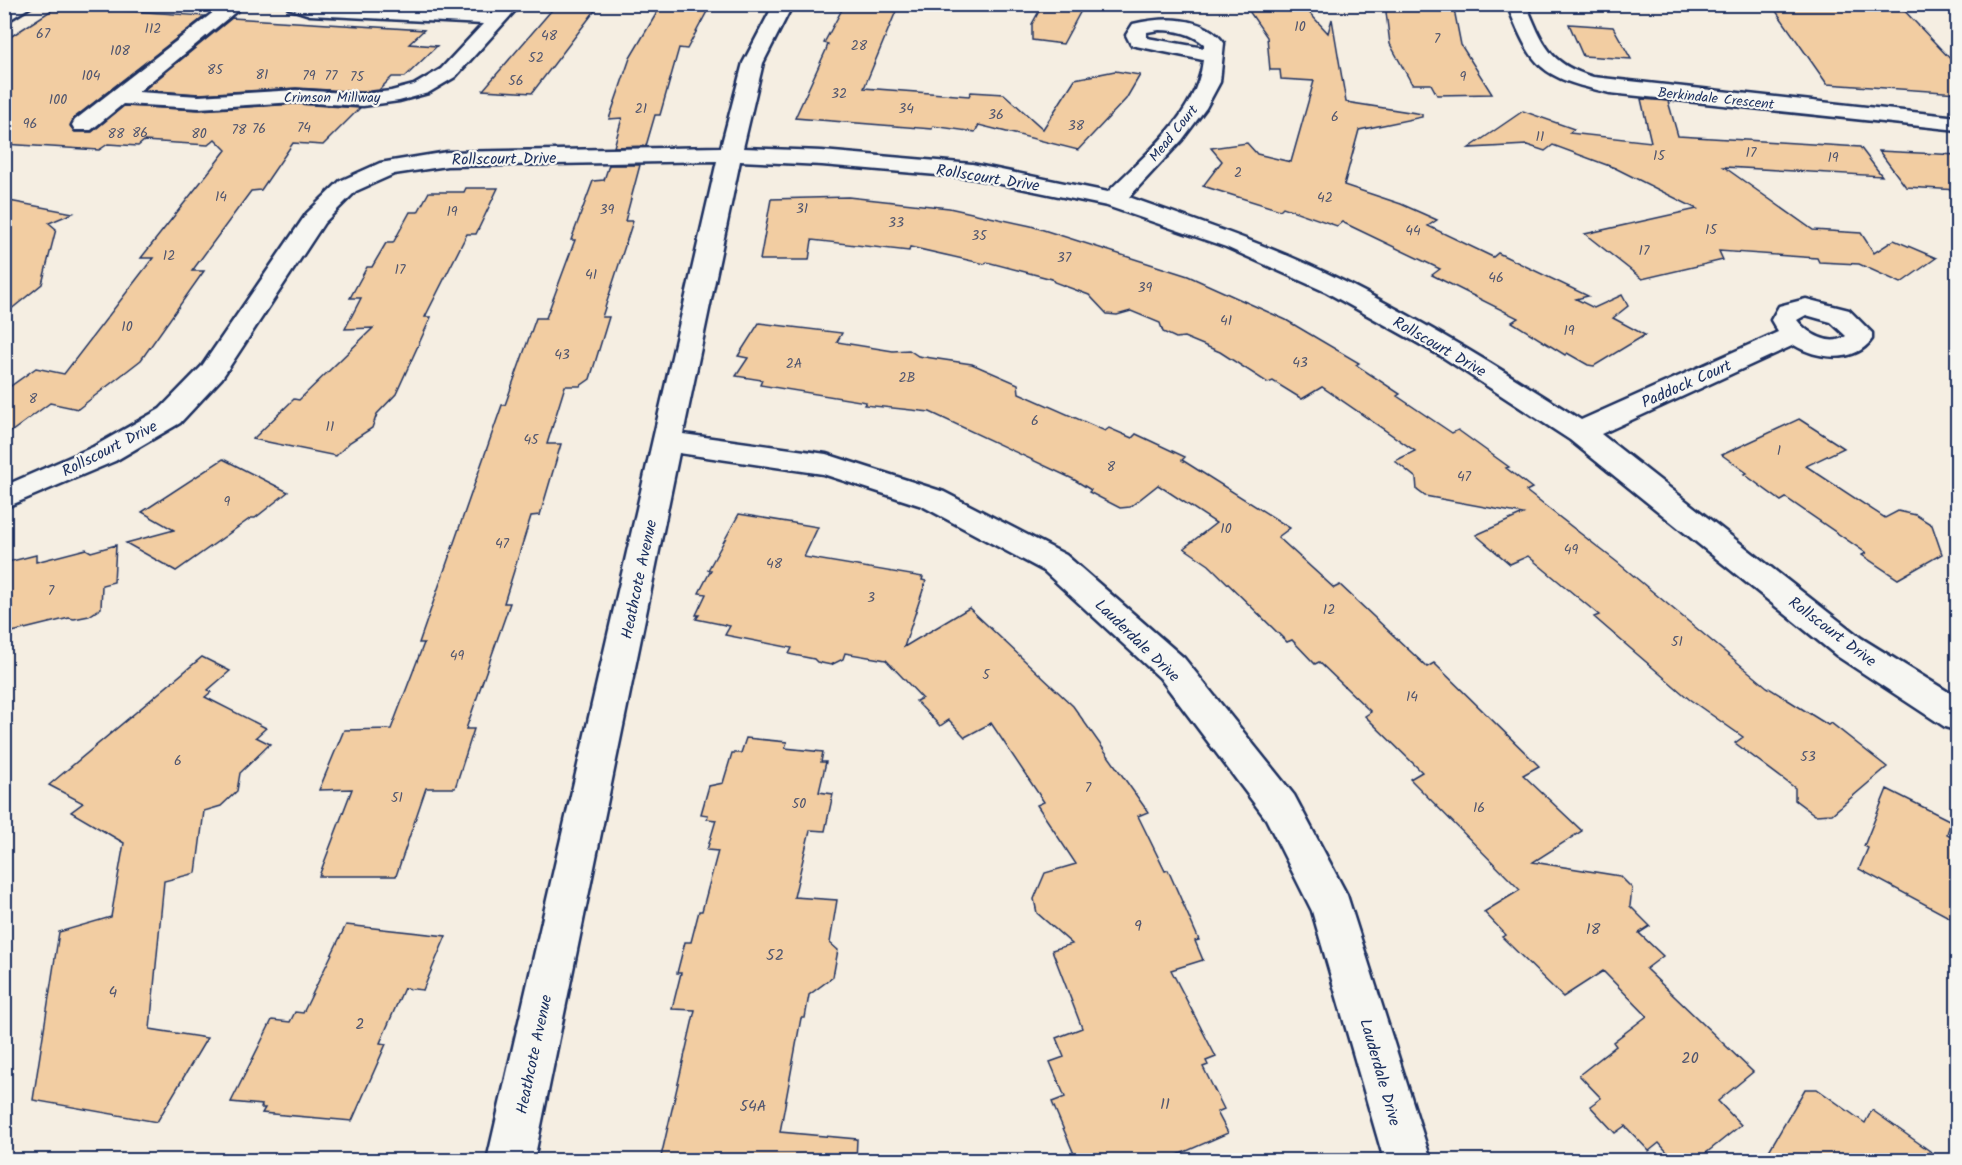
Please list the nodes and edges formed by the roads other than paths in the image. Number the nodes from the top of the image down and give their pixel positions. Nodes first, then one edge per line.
1 (26, 4) edge
2 (236, 4) edge
3 (295, 4) edge
4 (784, 4) edge
5 (1516, 4) edge
6 (505, 12) edge
7 (4, 17) edge
8 (1213, 56) dead end
9 (118, 97) junction
10 (1958, 123) edge
11 (83, 125) dead end
12 (730, 153) junction
13 (1113, 200) junction
14 (1794, 335) dead end
15 (1580, 434) junction
16 (668, 442) junction
17 (4, 498) edge
18 (1958, 717) edge
19 (510, 1161) edge
20 (1407, 1161) edge

1 - 7 street
2 - 9 street
3 - 6 street
4 - 12 street, Heathcote Avenue
5 - 10 street, Berkindale Crescent
6 - 9 street, Crimson Millway
8 - 13 street, Mead Court
9 - 11 street
12 - 13 street, Rollscourt Drive
12 - 16 street, Heathcote Avenue
12 - 17 street, Rollscourt Drive
13 - 15 street, Rollscourt Drive
14 - 15 street, Paddock Court
15 - 18 street, Rollscourt Drive
16 - 19 street, Heathcote Avenue
16 - 20 street, Lauderdale Drive

